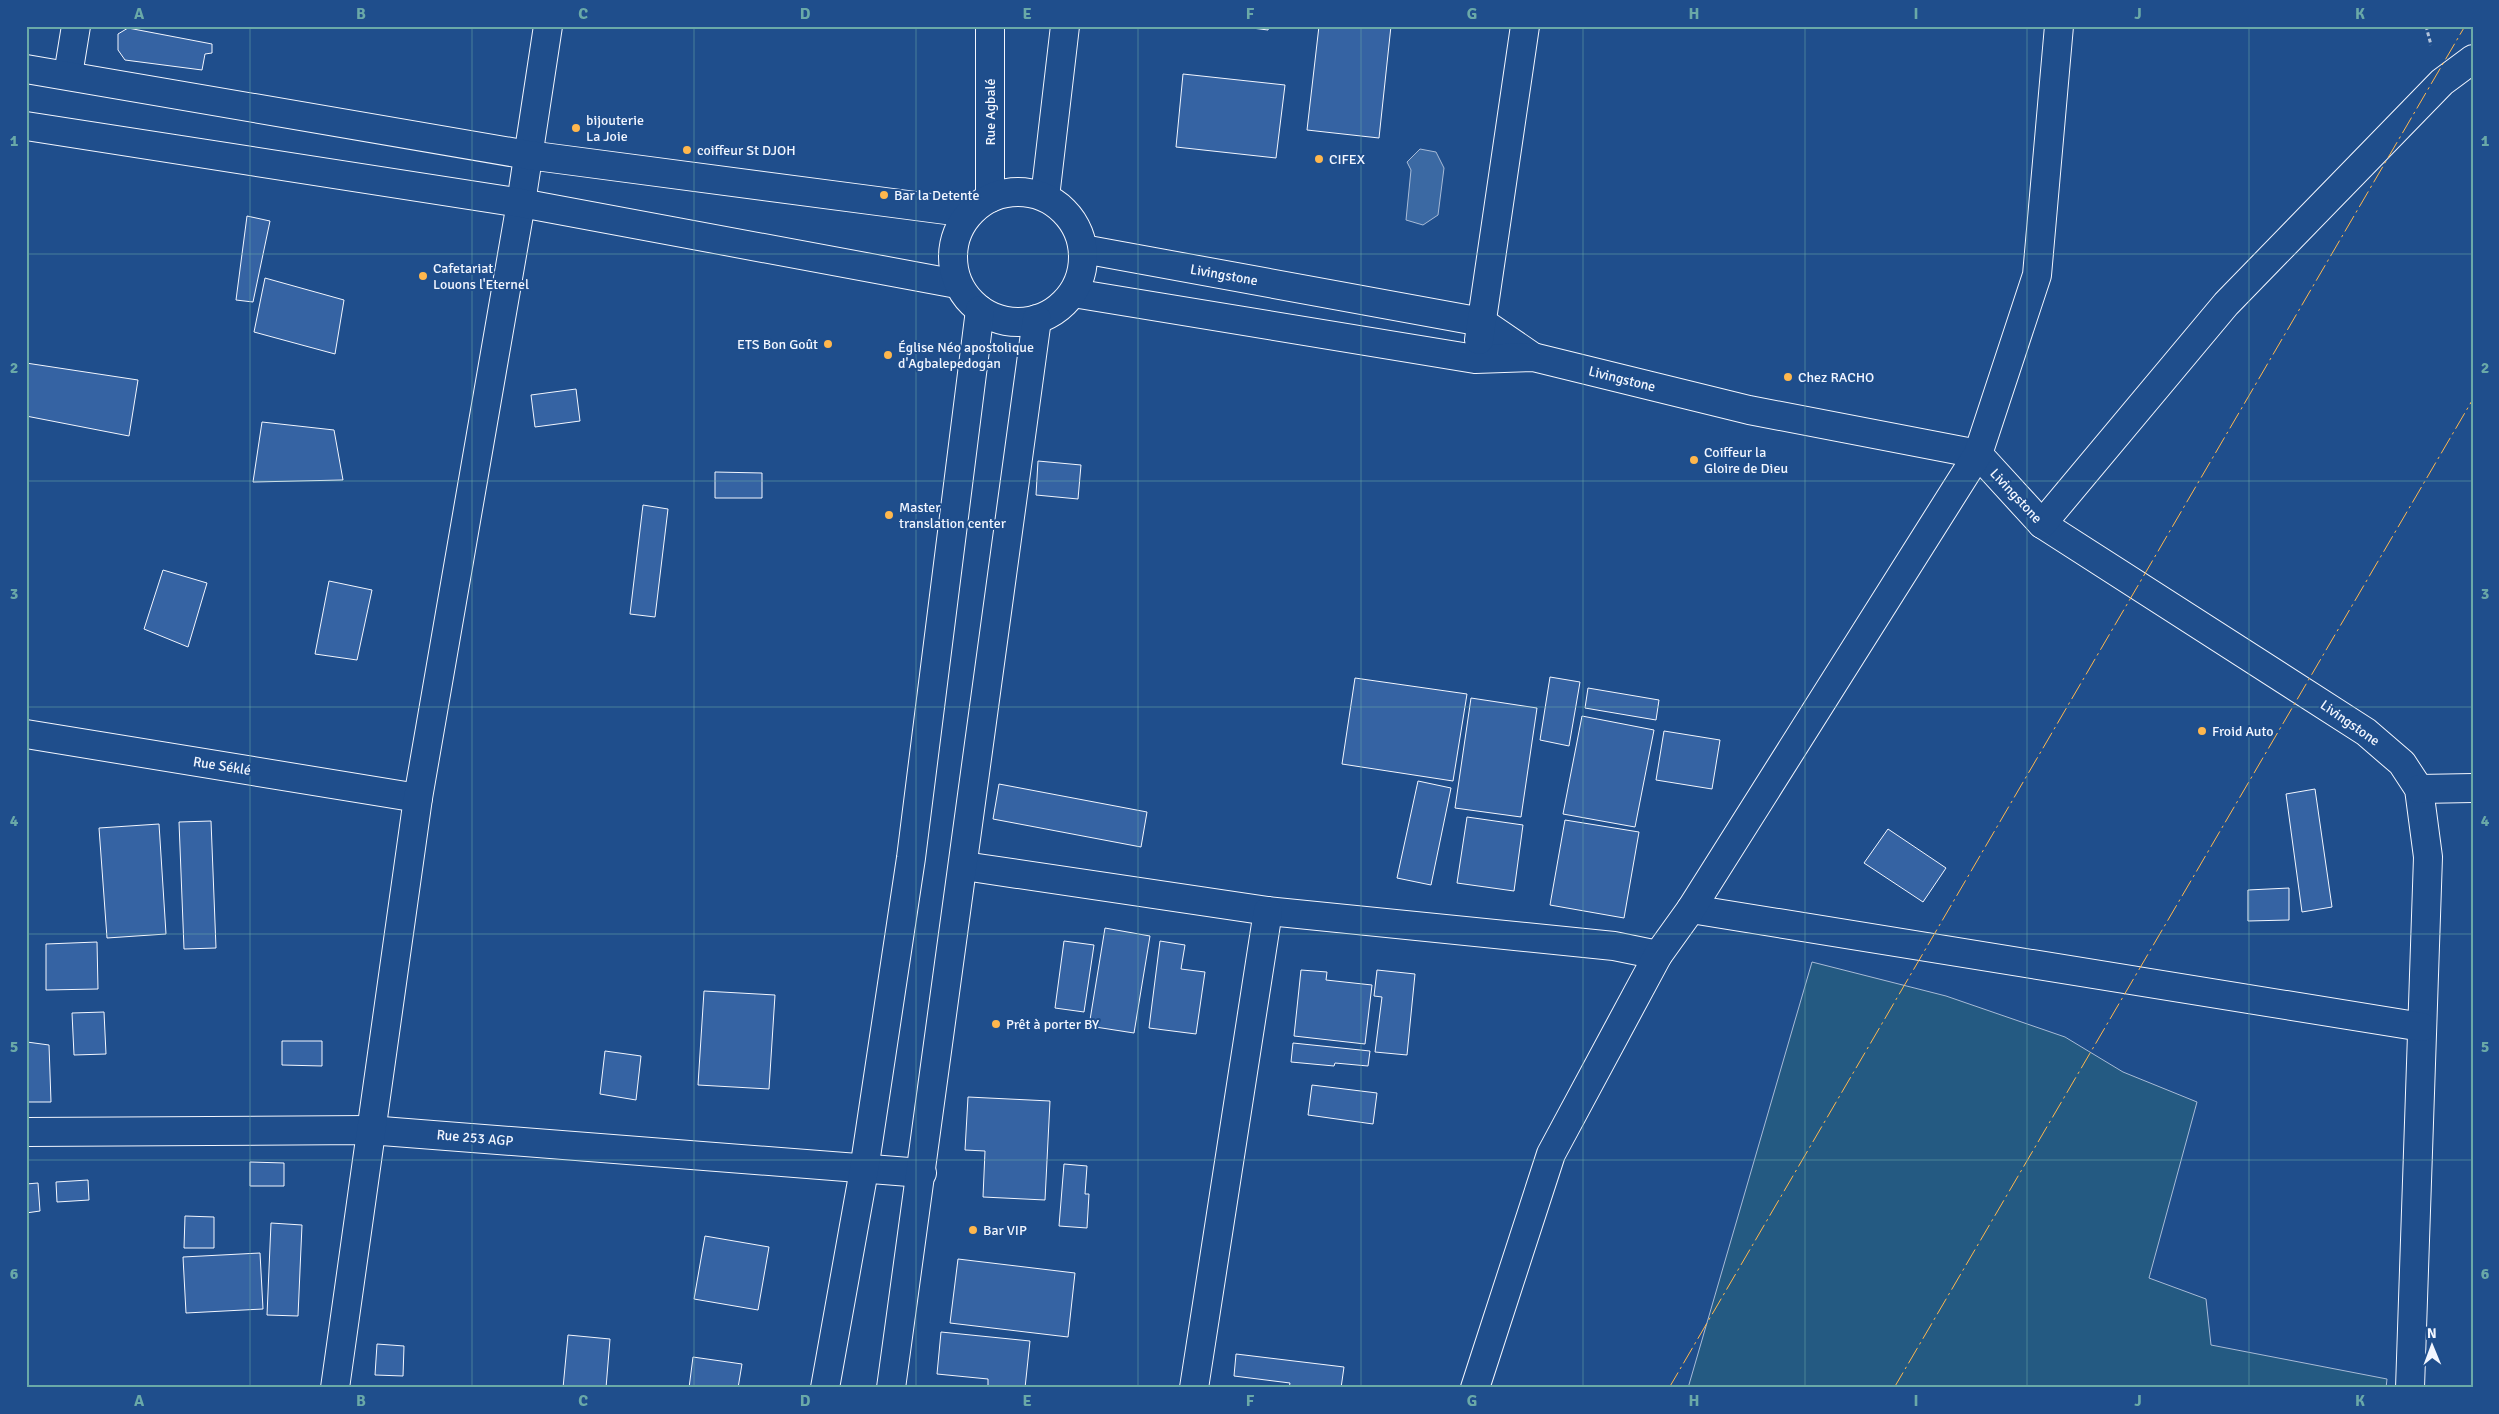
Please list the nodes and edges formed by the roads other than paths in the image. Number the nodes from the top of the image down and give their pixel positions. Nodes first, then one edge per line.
1 (76, 26) edge
2 (548, 26) edge
3 (990, 26) edge
4 (1065, 26) edge
5 (1526, 26) edge
6 (2059, 26) edge
7 (2473, 58) edge
8 (26, 69) edge
9 (68, 75) junction
10 (26, 126) edge
11 (528, 155) junction
12 (1044, 197) junction
13 (521, 203) junction
14 (980, 206) junction
15 (1083, 249) junction
16 (957, 284) junction
17 (1073, 293) junction
18 (980, 310) junction
19 (1037, 319) junction
20 (1482, 322) junction
21 (1533, 357) junction
22 (1475, 359) junction
23 (1978, 454) junction
24 (2042, 524) junction
25 (26, 734) edge
26 (2473, 788) edge
27 (2420, 789) junction
28 (418, 798) junction
29 (964, 866) junction
30 (1691, 909) junction
31 (1268, 911) junction
32 (1658, 955) junction
33 (2422, 1027) junction
34 (370, 1130) junction
35 (26, 1132) edge
36 (864, 1170) junction
37 (922, 1173) junction
38 (335, 1388) edge
39 (825, 1388) edge
40 (892, 1388) edge
41 (1194, 1388) edge
42 (1475, 1388) edge
43 (2410, 1388) edge

1 - 9 street
2 - 11 street
3 - 14 street, Rue Agbalé
4 - 12 street
5 - 20 street
6 - 23 street
7 - 24 street
8 - 9 street
9 - 11 street
10 - 13 street
11 - 13 street
11 - 14 street
12 - 14 street
12 - 15 street
13 - 16 street
13 - 28 street
14 - 16 street
15 - 17 street
15 - 20 street, Livingstone
16 - 18 street
17 - 19 street
17 - 22 street, Livingstone
18 - 19 street
18 - 36 street
19 - 29 street
20 - 21 street, Livingstone
20 - 22 street
21 - 22 street, Livingstone
21 - 23 street, Livingstone
23 - 24 street, Livingstone
23 - 30 street
24 - 27 street, Livingstone
25 - 28 street, Rue Séklé
26 - 27 street
27 - 33 street, Livingstone
28 - 34 street
29 - 31 street
29 - 37 street
30 - 32 street
30 - 33 street
31 - 32 street
31 - 41 street
32 - 42 street
33 - 43 street, Livingstone
34 - 35 street, Rue 253 AGP
34 - 36 street, Rue 253 AGP
34 - 38 street
36 - 37 street, Rue 253 AGP
36 - 39 street
37 - 40 street

